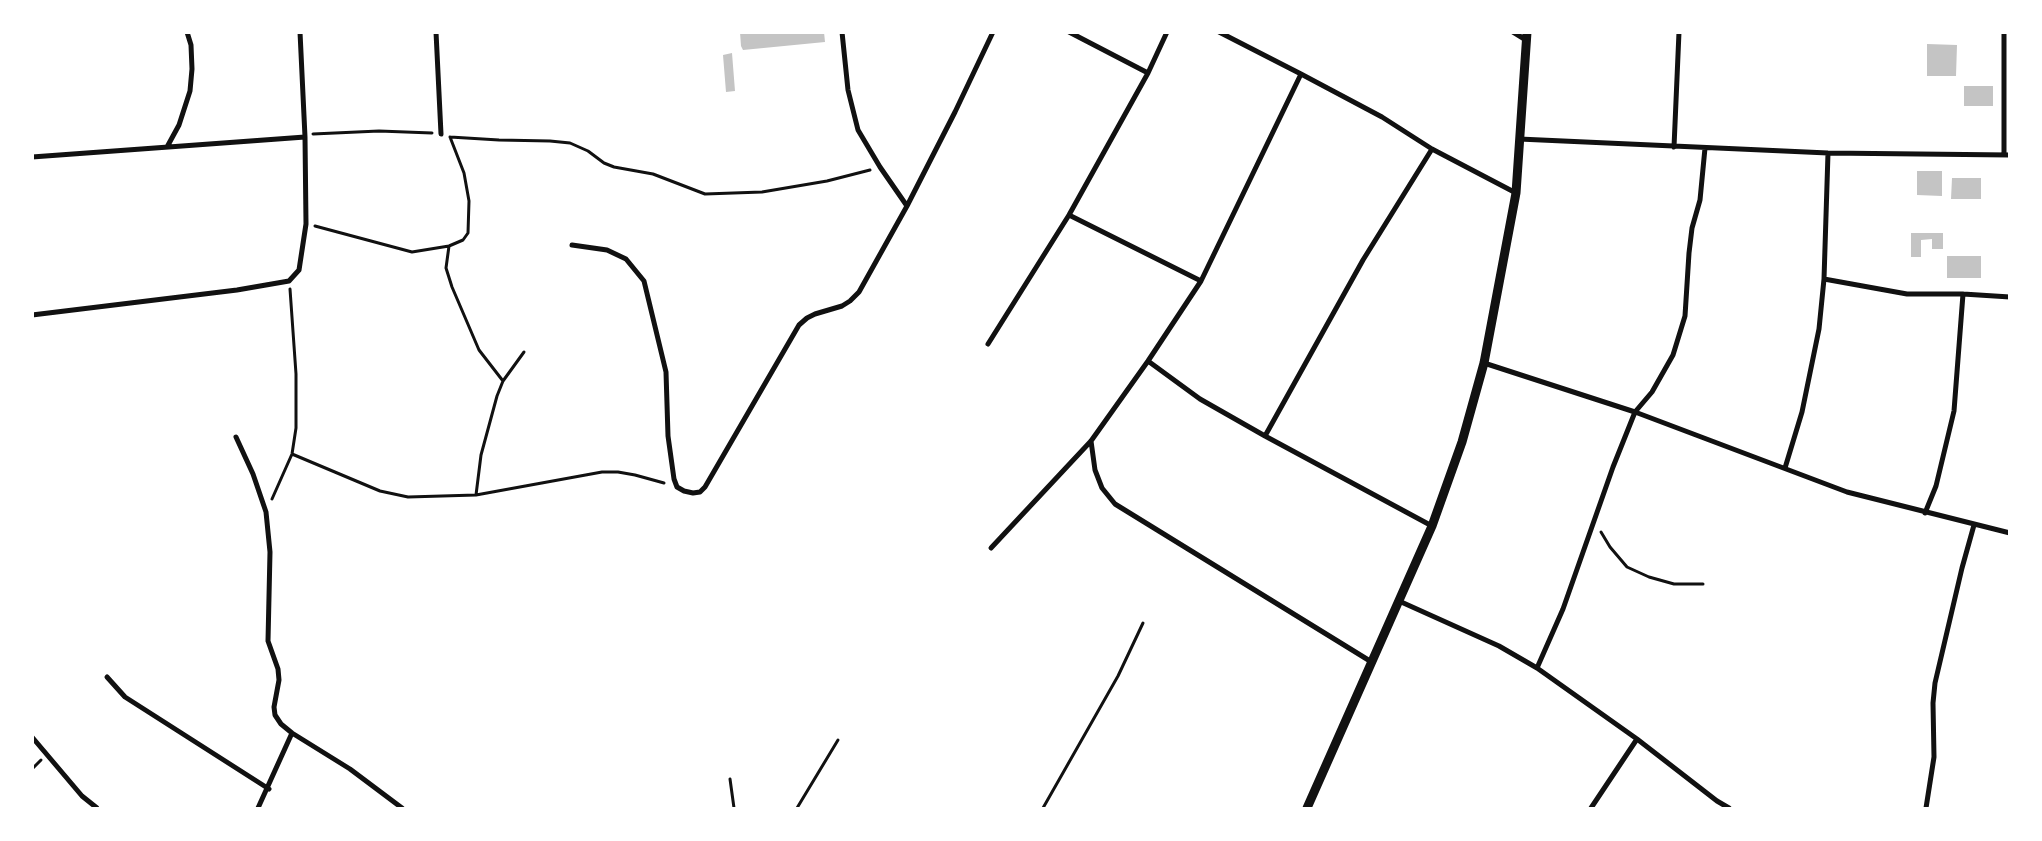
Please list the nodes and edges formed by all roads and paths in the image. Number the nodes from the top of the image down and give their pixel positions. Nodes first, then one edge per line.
1 (187, 32) edge
2 (300, 32) edge
3 (436, 32) edge
4 (842, 32) edge
5 (993, 32) edge
6 (1070, 32) edge
7 (1167, 32) edge
8 (1219, 32) edge
9 (1513, 32) edge
10 (1678, 32) edge
11 (2004, 32) edge
12 (1527, 37) edge
13 (1148, 73) junction
14 (1301, 74) junction
15 (441, 134) junction
16 (305, 136) junction
17 (450, 137) junction
18 (1519, 139) junction
19 (167, 147) junction
20 (1674, 147) junction
21 (1705, 148) junction
22 (1432, 149) junction
23 (1828, 153) junction
24 (2007, 155) edge
25 (32, 157) edge
26 (880, 167) junction
27 (1516, 193) junction
28 (907, 206) junction
29 (1069, 215) junction
30 (306, 224) junction
31 (572, 245) dead end
32 (449, 246) junction
33 (1824, 279) junction
34 (289, 281) junction
35 (1201, 281) junction
36 (1962, 294) junction
37 (2010, 297) edge
38 (32, 316) edge
39 (988, 344) dead end
40 (524, 352) dead end
41 (1148, 361) junction
42 (1484, 363) junction
43 (502, 381) junction
44 (1635, 412) junction
45 (1265, 436) junction
46 (236, 437) dead end
47 (1091, 441) junction
48 (292, 454) junction
49 (1786, 468) junction
50 (677, 486) junction
51 (476, 494) junction
52 (266, 512) junction
53 (1925, 513) junction
54 (1594, 520) junction
55 (1974, 525) junction
56 (1432, 526) junction
57 (2010, 533) edge
58 (991, 548) dead end
59 (1703, 584) dead end
60 (1399, 601) junction
61 (1143, 623) dead end
62 (1370, 661) junction
63 (1536, 668) junction
64 (107, 677) dead end
65 (292, 733) junction
66 (32, 737) edge
67 (1636, 739) junction
68 (838, 740) dead end
69 (730, 779) dead end
70 (269, 789) junction
71 (97, 808) edge
72 (258, 808) edge
73 (402, 808) edge
74 (734, 808) edge
75 (797, 808) edge
76 (1043, 808) edge
77 (1306, 808) edge
78 (1591, 808) edge
79 (1729, 808) edge
80 (1926, 808) edge

1 - 19 street
2 - 16 street
3 - 15 street
4 - 26 street
5 - 28 street
6 - 13 street
7 - 13 street
8 - 14 street
9 - 12 street
10 - 20 street
11 - 24 street
12 - 18 street
13 - 29 street
14 - 22 street
14 - 35 street
15 - 16 path
15 - 17 path
16 - 19 street
16 - 30 street
17 - 26 path
17 - 32 path
18 - 20 street
18 - 27 street
19 - 25 street
20 - 21 street
21 - 23 street
21 - 44 street
22 - 27 street
22 - 45 street
23 - 24 street
23 - 33 street
26 - 28 street
27 - 42 street
28 - 50 street
29 - 35 street
29 - 39 street
30 - 32 path
30 - 34 street
31 - 50 street
32 - 43 path
33 - 36 street
33 - 49 street
34 - 38 street
34 - 48 path
35 - 41 street
36 - 37 street
36 - 53 street
40 - 43 path
41 - 45 street
41 - 47 street
42 - 44 street
42 - 56 street
43 - 51 path
44 - 49 street
44 - 54 street
45 - 56 street
46 - 52 street
47 - 58 street
47 - 62 street
48 - 51 path
48 - 52 path
49 - 53 street
50 - 51 path
52 - 65 street
53 - 55 street
54 - 59 path
54 - 63 street
55 - 57 street
55 - 80 street
56 - 60 street
60 - 62 street
60 - 63 street
61 - 76 path
62 - 77 street
63 - 67 street
64 - 70 street
65 - 70 street
65 - 73 street
66 - 71 street
67 - 78 street
67 - 79 street
68 - 75 path
69 - 74 path
70 - 72 street

